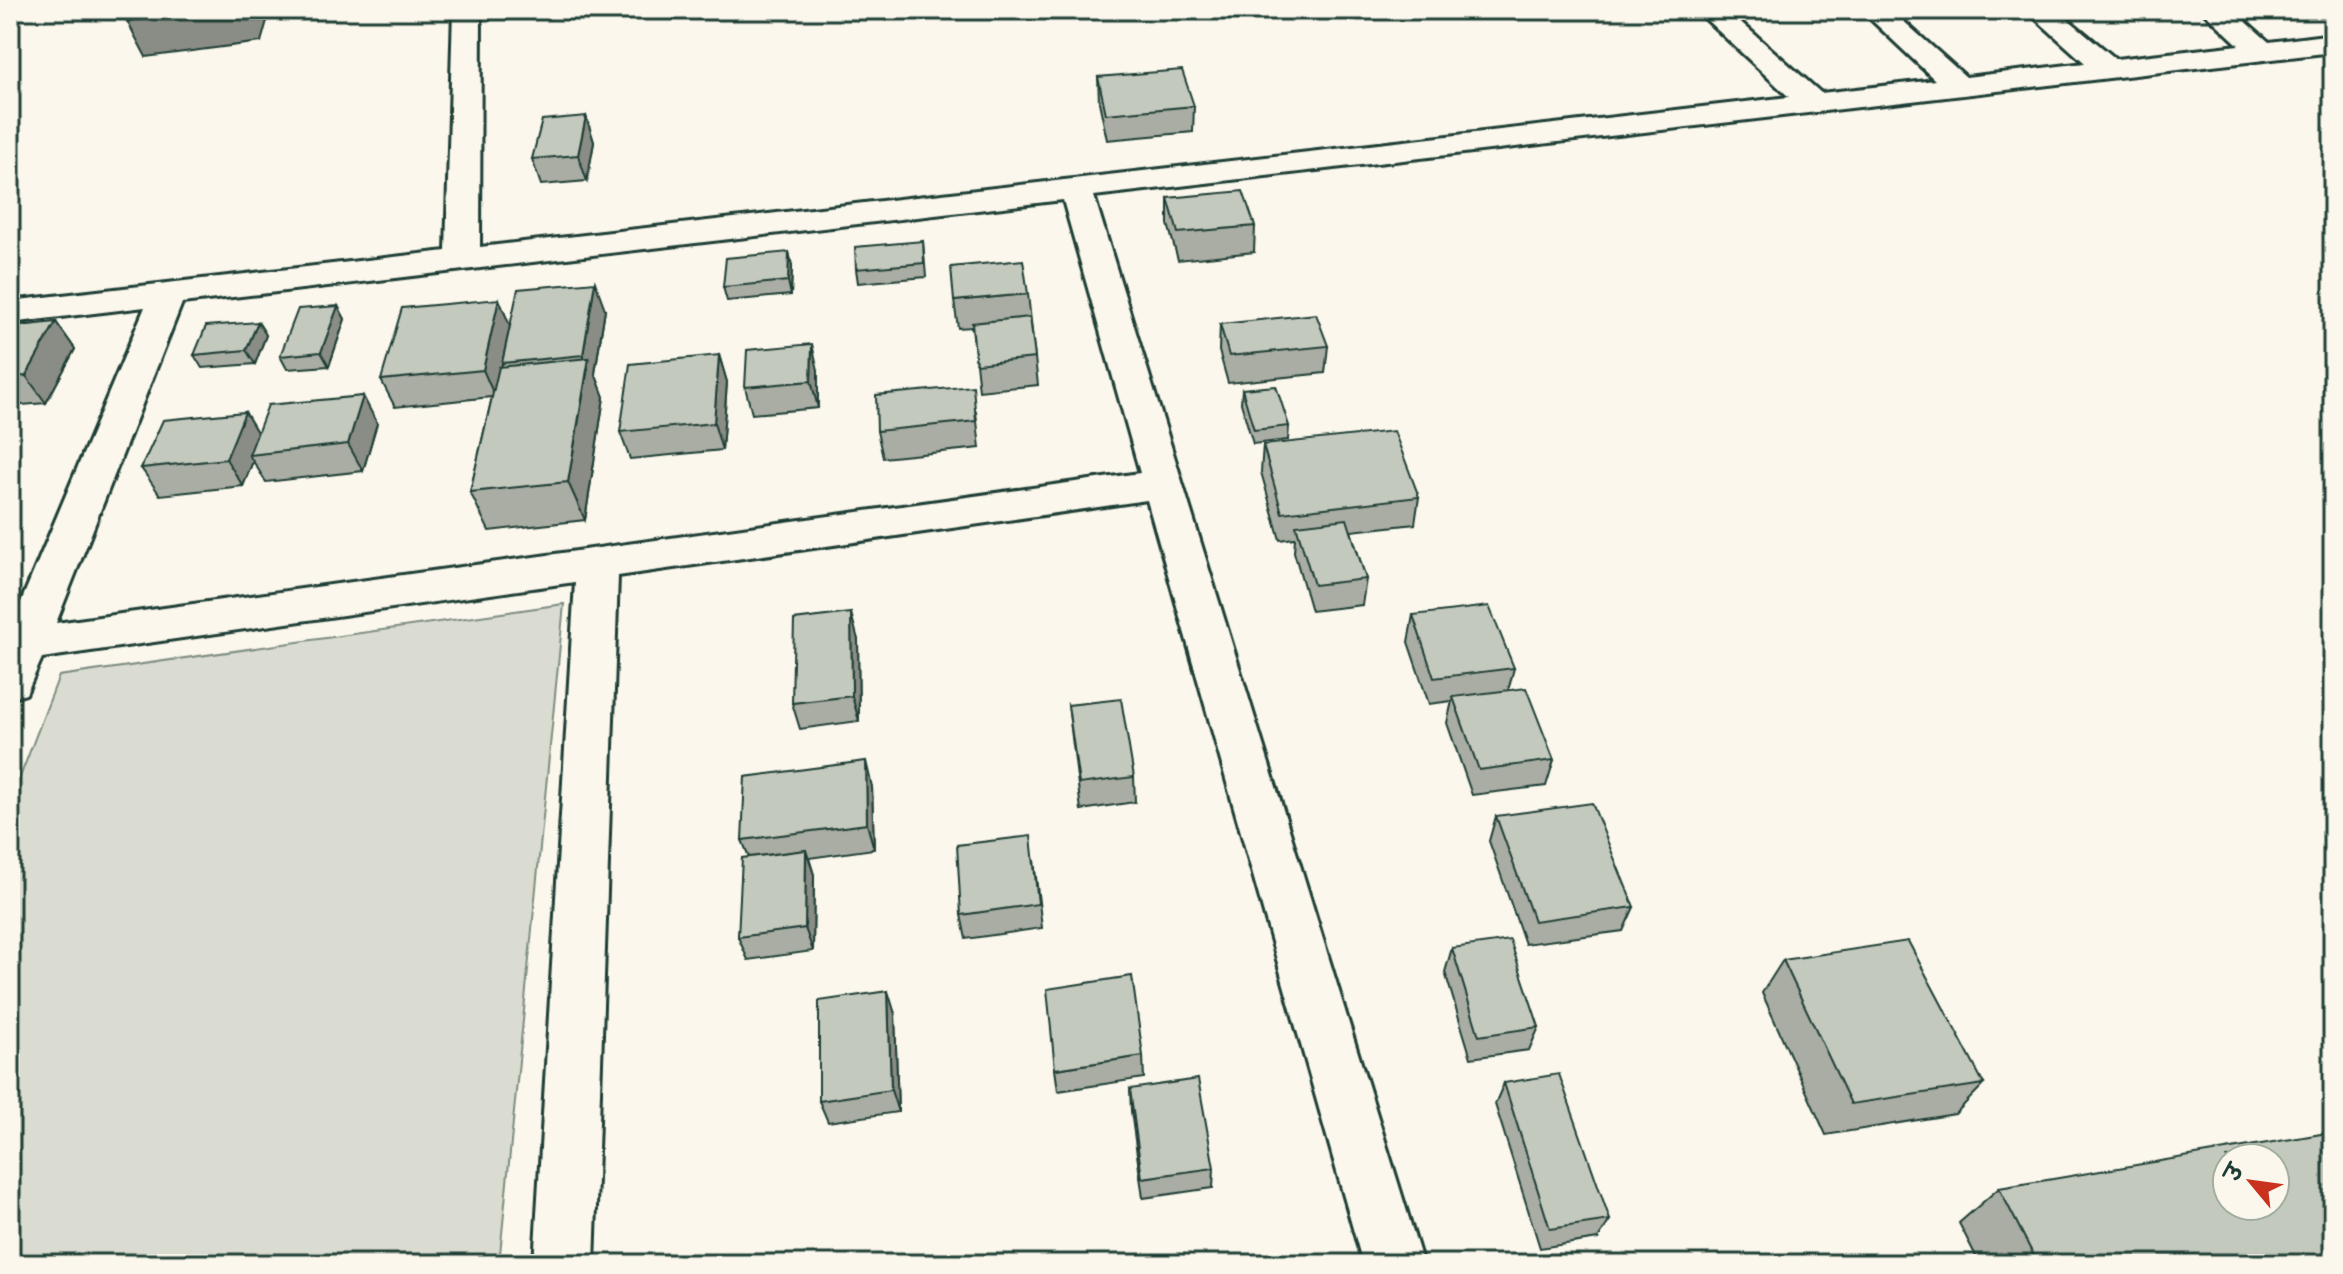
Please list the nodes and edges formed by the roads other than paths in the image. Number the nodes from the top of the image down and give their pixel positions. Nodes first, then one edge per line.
1 (467, 10) edge
2 (1710, 10) edge
3 (1875, 10) edge
4 (2040, 10) edge
5 (2216, 10) edge
6 (2333, 43) edge
7 (2262, 51) junction
8 (2110, 69) junction
9 (1959, 86) junction
10 (1814, 103) junction
11 (1076, 189) junction
12 (463, 259) junction
13 (168, 294) junction
14 (10, 312) edge
15 (1163, 484) junction
16 (597, 565) junction
17 (18, 663) edge
18 (564, 1264) edge
19 (1393, 1264) edge

1 - 12 street
2 - 10 street
3 - 9 street
4 - 8 street
5 - 7 street
6 - 7 street
7 - 8 street
8 - 9 street
9 - 10 street
10 - 11 street
11 - 12 street
11 - 15 street
12 - 13 street
13 - 14 street
13 - 17 street
15 - 16 street
15 - 19 street
16 - 17 street
16 - 18 street

